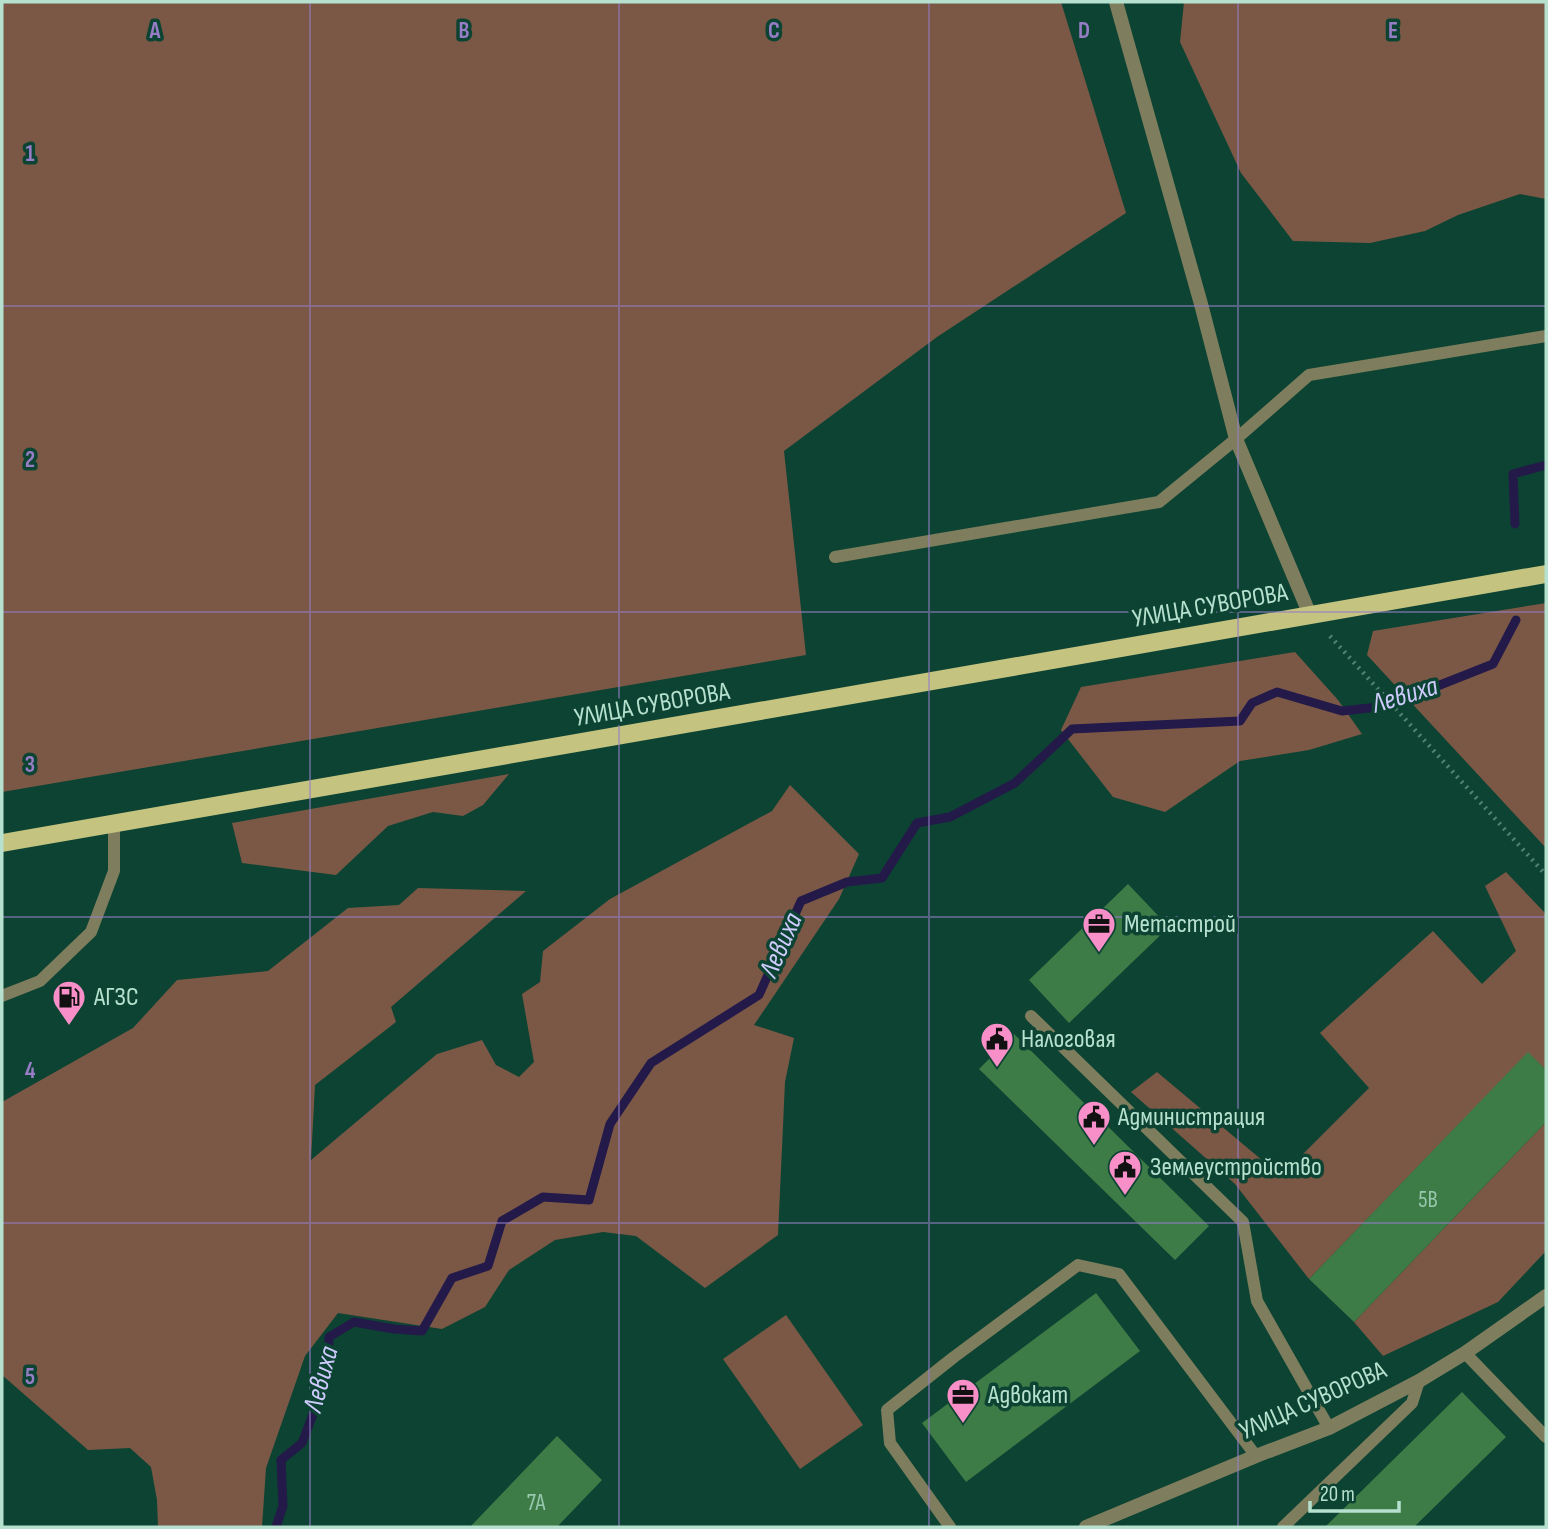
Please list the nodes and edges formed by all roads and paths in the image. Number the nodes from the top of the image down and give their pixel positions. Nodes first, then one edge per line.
1 (1116, 2) edge
2 (1546, 336) edge
3 (1236, 439) junction
4 (835, 556) dead end
5 (1546, 574) edge
6 (1310, 615) junction
7 (114, 824) junction
8 (2, 844) edge
9 (1546, 874) edge
10 (2, 996) edge
11 (1031, 1016) dead end
12 (1546, 1296) edge
13 (1465, 1353) junction
14 (1419, 1381) junction
15 (1329, 1428) junction
16 (1546, 1437) edge
17 (1256, 1456) junction
18 (950, 1527) edge
19 (1086, 1527) edge
20 (1283, 1527) edge

1 - 3 street, УЛИЦА СУВОРОВА
2 - 3 lane
3 - 4 lane
3 - 6 street, УЛИЦА СУВОРОВА
5 - 6 main road, УЛИЦА СУВОРОВА
6 - 7 main road, УЛИЦА СУВОРОВА
6 - 9 path
7 - 8 main road, УЛИЦА СУВОРОВА
7 - 10 lane
11 - 15 lane
12 - 13 street, УЛИЦА СУВОРОВА
13 - 14 street, УЛИЦА СУВОРОВА
13 - 16 lane
14 - 15 street, УЛИЦА СУВОРОВА
14 - 20 lane
15 - 17 street, УЛИЦА СУВОРОВА
17 - 18 lane
17 - 19 street, УЛИЦА СУВОРОВА

